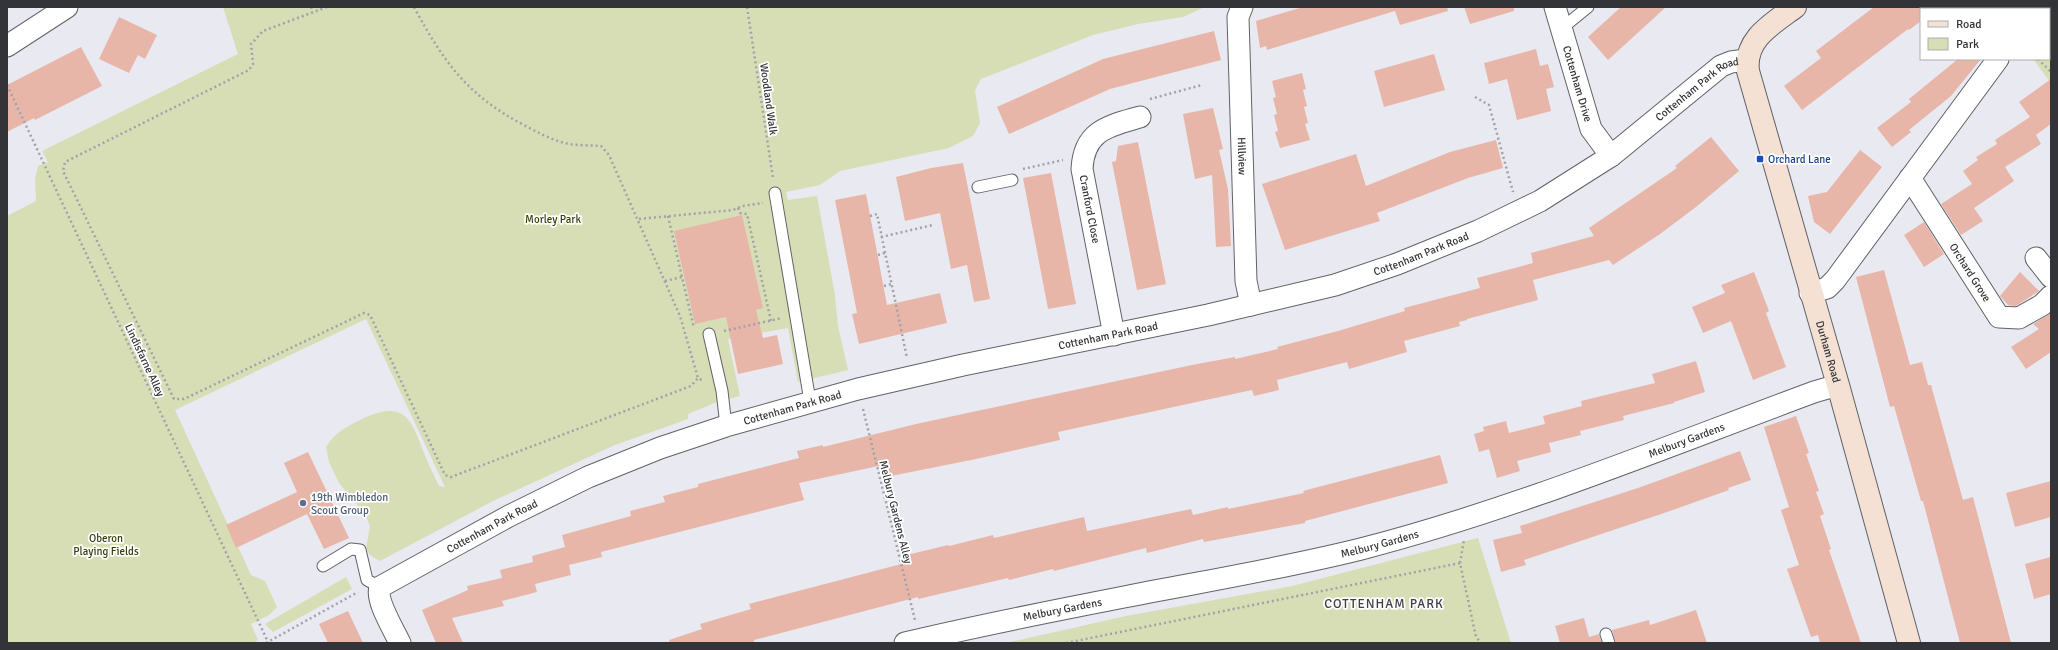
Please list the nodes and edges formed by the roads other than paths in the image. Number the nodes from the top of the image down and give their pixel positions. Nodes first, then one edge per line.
1 (67, 7) edge
2 (1242, 7) edge
3 (1555, 7) edge
4 (1588, 7) edge
5 (1795, 7) edge
6 (1561, 29) junction
7 (7, 46) edge
8 (1746, 60) junction
9 (1997, 60) edge
10 (1140, 117) road end
11 (1611, 156) junction
12 (1910, 178) junction
13 (1012, 180) road end
14 (978, 187) dead end
15 (776, 197) road end
16 (2036, 258) dead end
17 (2051, 277) edge
18 (1810, 293) junction
19 (2051, 296) edge
20 (1251, 305) junction
21 (709, 334) road end
22 (1114, 335) junction
23 (1838, 385) junction
24 (810, 402) junction
25 (726, 426) junction
26 (323, 566) dead end
27 (379, 589) junction
28 (913, 641) edge
29 (400, 643) edge
30 (1909, 643) edge

1 - 7 street
2 - 20 street, Hillview
3 - 6 street, Cottenham Drive
4 - 6 lane
5 - 8 main road, Cottenham Park Road
6 - 11 street, Cottenham Drive
8 - 11 street, Cottenham Park Road
8 - 18 main road, Durham Road
9 - 12 street
10 - 22 street, Cranford Close
11 - 20 street, Cottenham Park Road
12 - 18 street
12 - 19 street, Orchard Grove
13 - 14 lane
15 - 24 lane
16 - 17 street
18 - 23 main road, Durham Road
20 - 22 street, Cottenham Park Road
21 - 25 lane
22 - 24 street, Cottenham Park Road
23 - 28 street, Melbury Gardens
23 - 30 main road, Durham Road
24 - 25 street, Cottenham Park Road
25 - 27 street, Cottenham Park Road
26 - 27 lane
27 - 29 street

